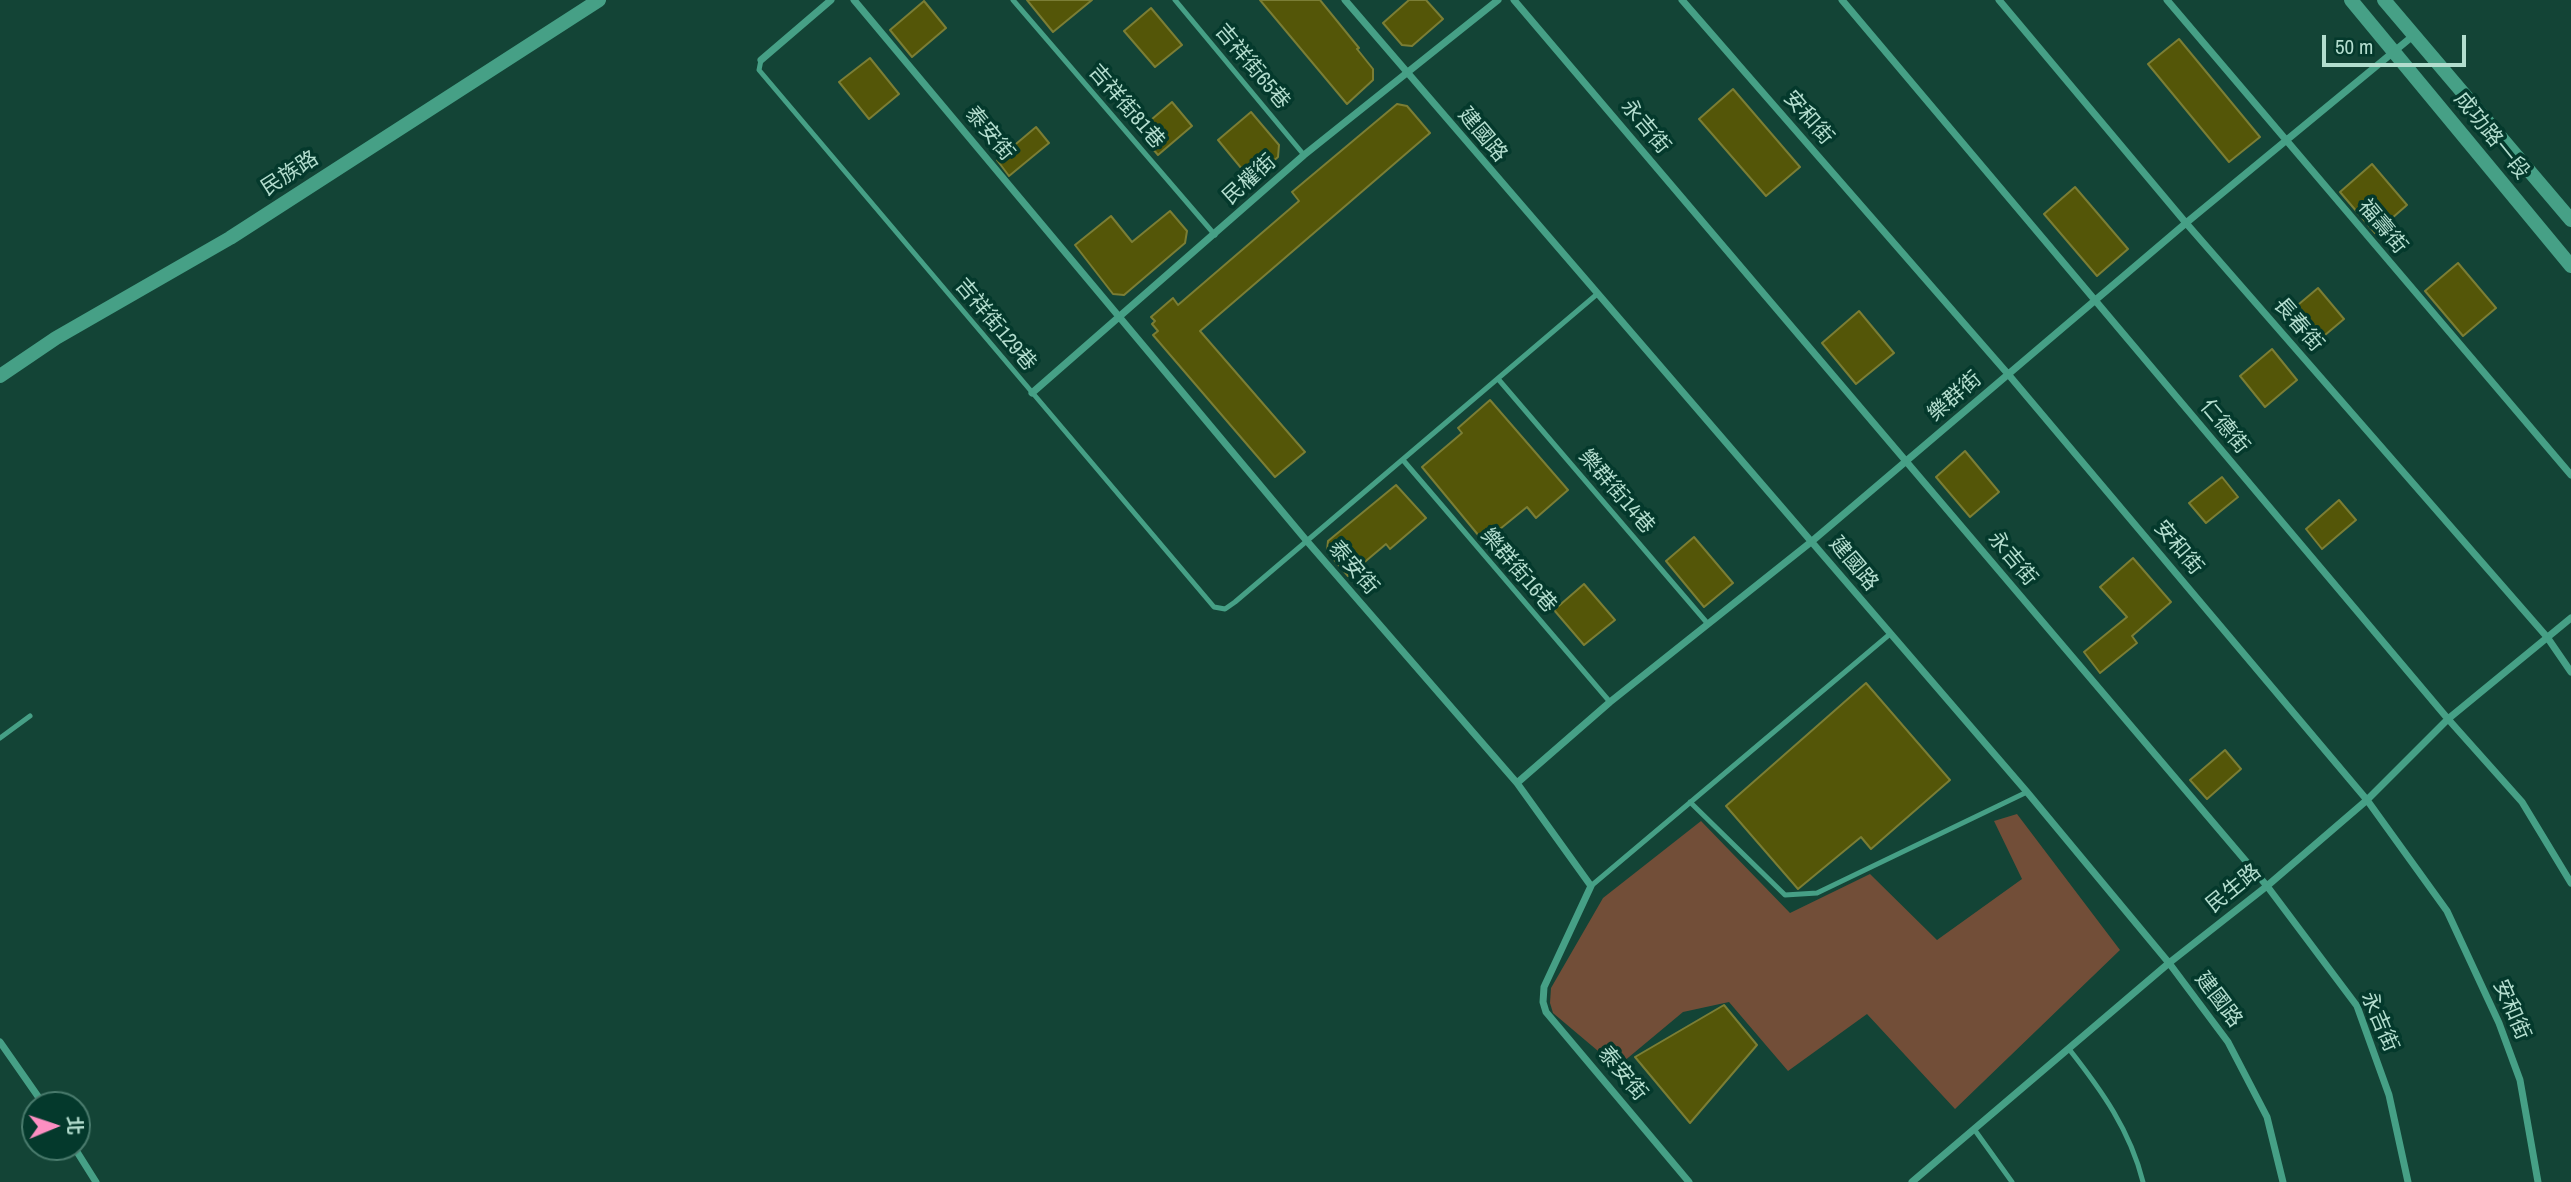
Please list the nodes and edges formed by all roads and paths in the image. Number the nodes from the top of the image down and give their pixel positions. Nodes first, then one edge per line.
1 (599, 0) edge
2 (831, 0) edge
3 (855, 0) edge
4 (1013, 0) edge
5 (1175, 0) edge
6 (1345, 0) edge
7 (1498, 0) edge
8 (1514, 0) edge
9 (1682, 0) edge
10 (1842, 0) edge
11 (1999, 0) edge
12 (2167, 0) edge
13 (2351, 0) edge
14 (2384, 0) edge
15 (2414, 35) junction
16 (2395, 51) junction
17 (761, 60) joint
18 (1407, 73) junction
19 (2286, 141) junction
20 (1304, 155) junction
21 (2571, 220) edge
22 (2186, 223) junction
23 (1215, 235) junction
24 (2571, 266) edge
25 (1596, 295) junction
26 (2096, 302) junction
27 (1118, 318) junction
28 (2008, 374) junction
29 (0, 376) edge
30 (1499, 380) junction
31 (1032, 394) junction
32 (1402, 460) junction
33 (1906, 462) junction
34 (2571, 475) edge
35 (1306, 540) junction
36 (1811, 542) junction
37 (2571, 618) edge
38 (1708, 624) junction
39 (1890, 634) junction
40 (2547, 637) junction
41 (2571, 672) edge
42 (1610, 702) junction
43 (30, 716) dead end
44 (2448, 719) junction
45 (0, 738) edge
46 (1517, 783) junction
47 (2027, 792) junction
48 (2367, 800) junction
49 (1690, 802) junction
50 (2571, 883) edge
51 (1591, 886) junction
52 (2267, 886) junction
53 (2169, 963) junction
54 (0, 1042) edge
55 (2069, 1049) junction
56 (34, 1091) edge
57 (1974, 1129) junction
58 (83, 1161) edge
59 (96, 1182) edge
60 (1689, 1182) edge
61 (1912, 1182) edge
62 (2012, 1182) edge
63 (2144, 1182) edge
64 (2283, 1182) edge
65 (2408, 1182) edge
66 (2538, 1182) edge

1 - 29 street, 民族路
2 - 17 street
3 - 27 street, 泰安街
4 - 23 lane, 吉祥街81巷
5 - 20 lane, 吉祥街65巷
6 - 18 street, 建國路
7 - 18 street, 民權街
8 - 33 street, 永吉街
9 - 28 street, 安和街
10 - 26 street, 仁德街
11 - 22 street, 長春街
12 - 19 street, 福壽街
13 - 16 street, 成功路一段
14 - 15 street, 成功路一段
15 - 16 street, 樂群街
15 - 21 street, 成功路一段
16 - 19 street, 樂群街
16 - 24 street, 成功路一段
17 - 31 lane, 吉祥街129巷
18 - 20 street, 民權街
18 - 25 street, 建國路
19 - 22 street, 樂群街
19 - 34 street, 福壽街
20 - 23 street, 民權街
22 - 26 street, 樂群街
22 - 40 street, 長春街
23 - 27 street, 民權街
25 - 30 lane
25 - 36 street, 建國路
26 - 28 street, 樂群街
26 - 44 street, 仁德街
27 - 31 street, 民權街
27 - 35 street, 泰安街
28 - 33 street, 樂群街
28 - 48 street, 安和街
30 - 32 lane
30 - 38 lane, 樂群街14巷
31 - 35 lane, 吉祥街129巷
32 - 35 lane
32 - 42 lane, 樂群街16巷
33 - 36 street, 樂群街
33 - 52 street, 永吉街
35 - 46 street, 泰安街
36 - 38 street, 樂群街
36 - 39 street, 建國路
37 - 40 street, 民生路
38 - 42 street, 樂群街
39 - 47 street, 建國路
39 - 49 lane
40 - 41 street, 長春街
40 - 44 street, 民生路
42 - 46 street, 樂群街
43 - 45 lane
44 - 48 street, 民生路
44 - 50 street, 仁德街
46 - 51 street, 泰安街
47 - 49 lane
47 - 53 street, 建國路
48 - 52 street, 民生路
48 - 66 street, 安和街
49 - 51 lane
51 - 60 street, 泰安街
52 - 53 street, 民生路
52 - 65 street, 永吉街
53 - 55 street, 民生路
53 - 64 street, 建國路
54 - 56 street
55 - 57 street, 民生路
55 - 63 lane
57 - 61 street, 民生路
57 - 62 lane
58 - 59 street

